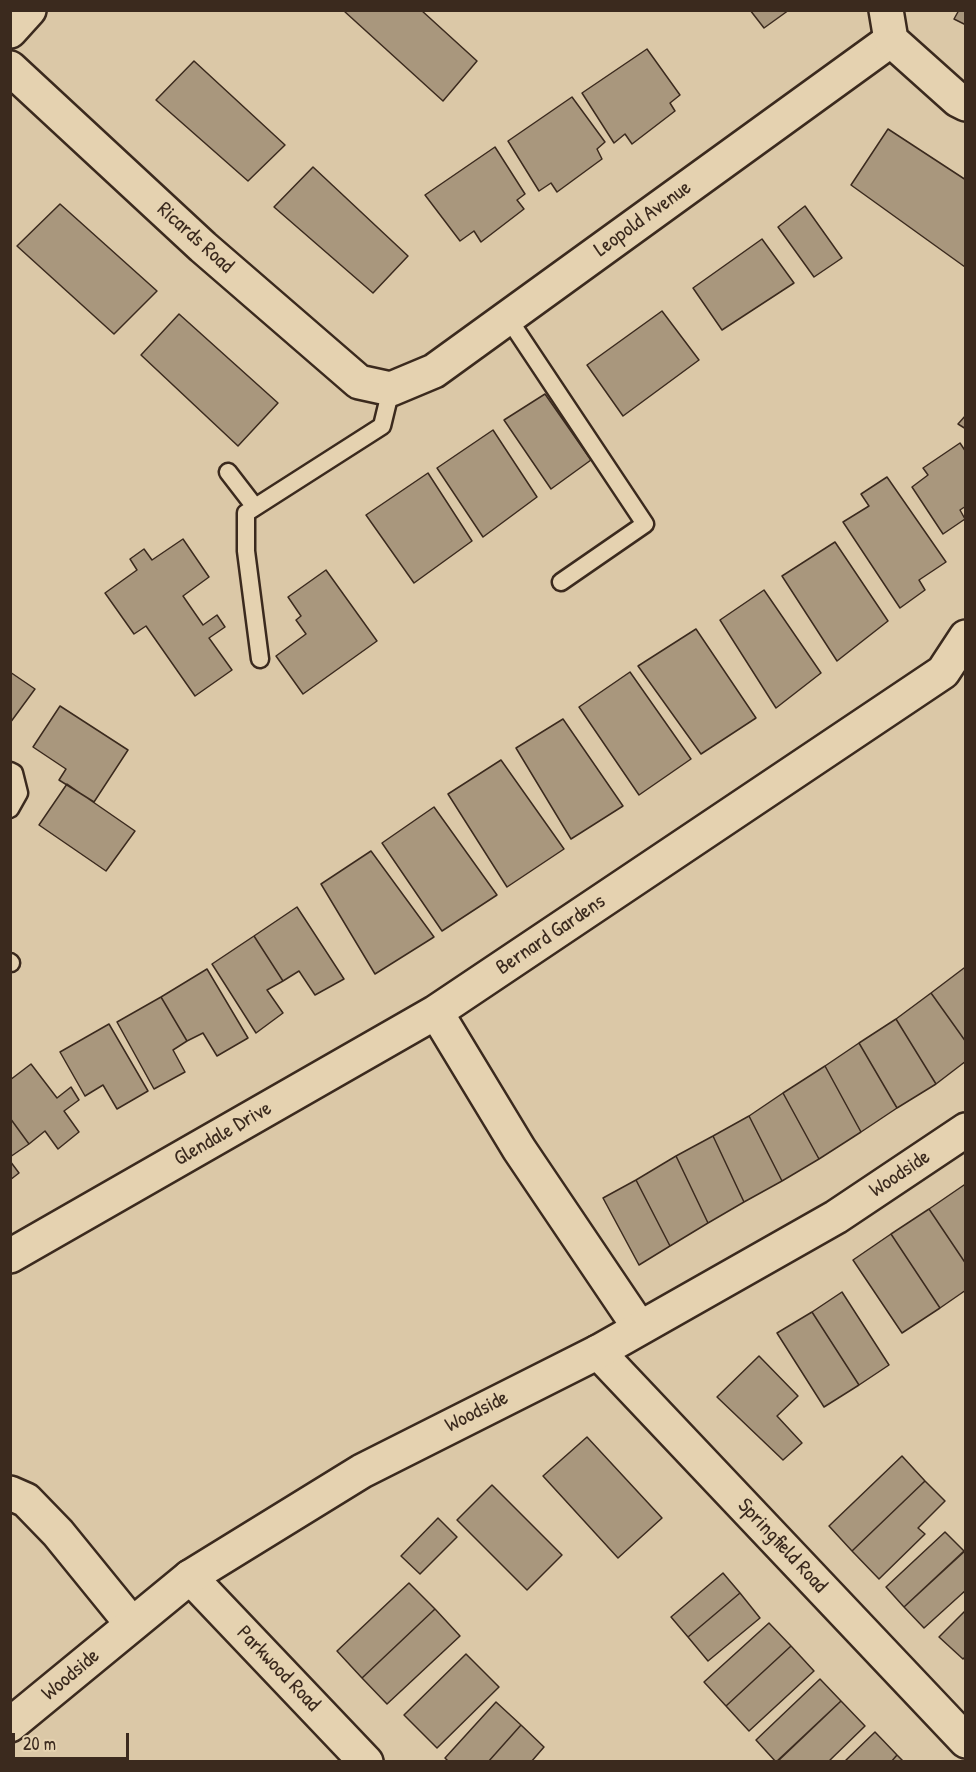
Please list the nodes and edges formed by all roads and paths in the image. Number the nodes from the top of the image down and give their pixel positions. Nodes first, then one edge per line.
1 (29, 10) edge
2 (888, 18) edge
3 (10, 31) edge
4 (10, 68) edge
5 (966, 104) edge
6 (508, 318) junction
7 (391, 389) junction
8 (228, 472) dead end
9 (255, 507) junction
10 (561, 582) dead end
11 (966, 637) edge
12 (260, 659) dead end
13 (10, 771) edge
14 (10, 809) edge
15 (436, 1012) junction
16 (966, 1130) edge
17 (10, 1256) edge
18 (639, 1327) junction
19 (598, 1352) junction
20 (10, 1494) edge
21 (190, 1577) junction
22 (132, 1624) junction
23 (10, 1725) edge
24 (966, 1741) edge
25 (366, 1761) edge

1 - 3 street
2 - 5 street
2 - 6 street, Leopold Avenue
4 - 7 street, Ricards Road
6 - 7 street, Leopold Avenue
6 - 10 lane
7 - 9 lane
8 - 9 lane
9 - 12 lane
11 - 15 street, Bernard Gardens
13 - 14 lane
15 - 17 street, Glendale Drive
15 - 18 street
16 - 18 street, Woodside
18 - 19 street, Woodside
19 - 21 street, Woodside
19 - 24 street, Springfield Road
20 - 22 street
21 - 22 street, Woodside
21 - 25 street, Parkwood Road
22 - 23 street, Woodside

